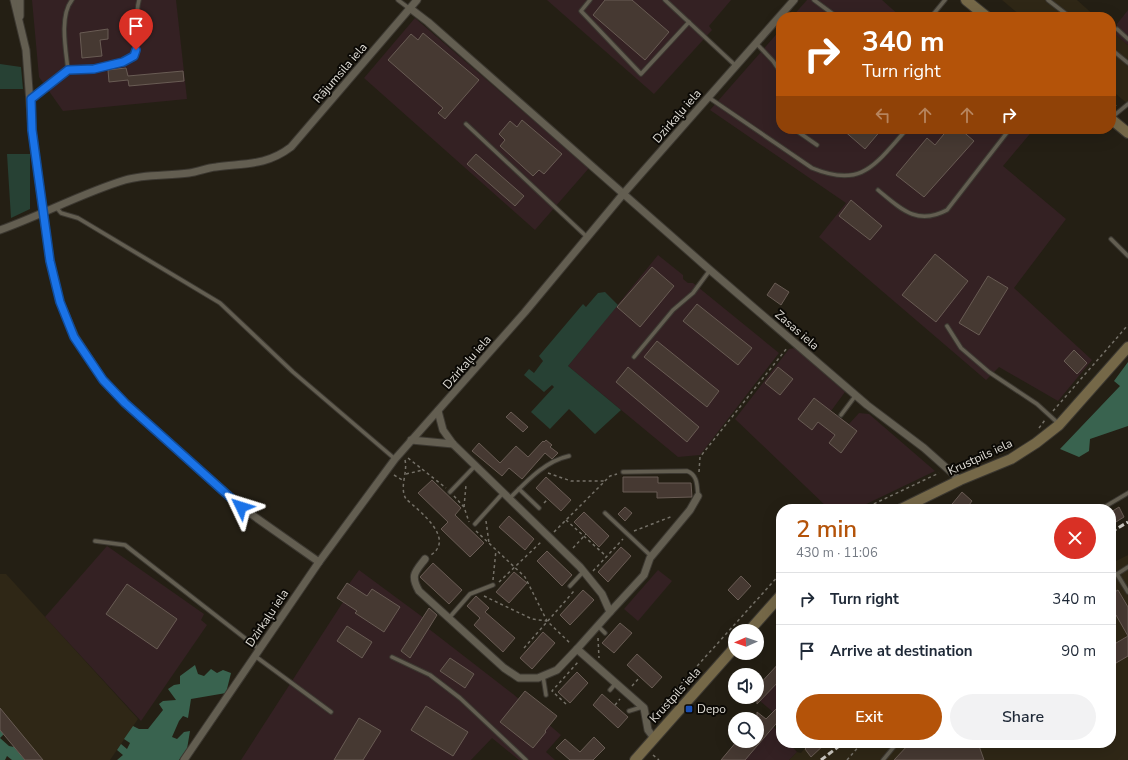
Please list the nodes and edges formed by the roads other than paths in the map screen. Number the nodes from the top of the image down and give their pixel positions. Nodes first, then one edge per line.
1 (14, 0) edge
2 (20, 0) edge
3 (72, 0) edge
4 (398, 0) edge
5 (417, 0) edge
6 (590, 0) edge
7 (665, 0) edge
8 (794, 0) edge
9 (814, 0) edge
10 (945, 0) edge
11 (966, 0) edge
12 (1048, 0) edge
13 (137, 1) edge
14 (410, 9) junction
15 (783, 12) edge
16 (830, 12) edge
17 (935, 12) edge
18 (981, 12) edge
19 (1064, 12) edge
20 (776, 20) edge
21 (688, 22) junction
22 (21, 24) junction
23 (1117, 29) dead end
24 (1128, 39) edge
25 (756, 43) junction
26 (1116, 53) edge
27 (1128, 63) edge
28 (736, 66) junction
29 (776, 66) edge
30 (68, 70) junction
31 (708, 97) junction
32 (31, 99) junction
33 (1128, 104) edge
34 (1116, 114) edge
35 (1116, 122) edge
36 (466, 124) dead end
37 (1128, 133) edge
38 (801, 134) edge
39 (902, 134) edge
40 (1006, 134) edge
41 (817, 145) dead end
42 (878, 190) dead end
43 (624, 193) junction
44 (56, 206) junction
45 (42, 213) junction
46 (0, 230) edge
47 (587, 237) junction
48 (1111, 239) dead end
49 (1128, 256) edge
50 (710, 270) junction
51 (946, 326) dead end
52 (1128, 347) edge
53 (634, 358) dead end
54 (856, 395) junction
55 (438, 411) junction
56 (841, 415) dead end
57 (1059, 425) junction
58 (411, 440) junction
59 (453, 444) junction
60 (569, 456) dead end
61 (395, 459) junction
62 (475, 466) junction
63 (623, 472) road end
64 (960, 480) junction
65 (519, 489) junction
66 (450, 492) road end
67 (503, 493) junction
68 (1128, 493) edge
69 (698, 496) joint
70 (509, 499) junction
71 (911, 504) edge
72 (1109, 504) edge
73 (539, 508) dead end
74 (606, 513) dead end
75 (472, 526) road end
76 (95, 542) dead end
77 (651, 556) junction
78 (425, 559) road end
79 (319, 562) junction
80 (1128, 566) edge
81 (583, 572) junction
82 (1117, 574) joint
83 (493, 585) road end
84 (570, 586) dead end
85 (1128, 592) edge
86 (776, 601) edge
87 (610, 612) junction
88 (449, 618) junction
89 (755, 624) edge
90 (598, 626) junction
91 (605, 632) dead end
92 (260, 649) junction
93 (577, 649) junction
94 (728, 655) edge
95 (255, 656) junction
96 (392, 657) dead end
97 (543, 676) junction
98 (616, 683) junction
99 (610, 690) dead end
100 (546, 695) dead end
101 (642, 707) junction
102 (628, 711) dead end
103 (331, 712) dead end
104 (654, 738) junction
105 (893, 748) edge
106 (184, 760) edge
107 (526, 760) edge
108 (635, 760) edge
109 (883, 760) edge

1 - 22 street
2 - 22 street
3 - 30 lane
4 - 14 lane
5 - 14 street, Rājumsila iela
6 - 21 lane
7 - 21 lane
8 - 15 street, Dzirkaļu iela
9 - 16 lane
10 - 17 lane
11 - 18 main road
12 - 19 lane
13 - 30 lane
14 - 43 street, Zasas iela
14 - 44 street, Rājumsila iela
20 - 25 street, Dzirkaļu iela
21 - 28 lane
22 - 32 street
23 - 24 lane
25 - 28 street, Dzirkaļu iela
25 - 29 lane
26 - 27 lane
28 - 31 street, Dzirkaļu iela
30 - 32 lane
31 - 39 lane
31 - 43 street, Dzirkaļu iela
32 - 45 street
33 - 34 lane
35 - 37 main road
36 - 47 lane
38 - 41 lane
40 - 42 lane
43 - 47 street, Dzirkaļu iela
43 - 50 street, Zasas iela
44 - 45 street
44 - 61 lane
45 - 46 street
45 - 79 street
47 - 55 street, Dzirkaļu iela
48 - 49 lane
50 - 53 lane
50 - 54 street, Zasas iela
51 - 57 lane
52 - 57 main road, Krustpils iela
54 - 56 lane
54 - 64 street, Zasas iela
55 - 58 street, Dzirkaļu iela
55 - 59 street
57 - 64 main road, Krustpils iela
58 - 59 street
58 - 61 street, Dzirkaļu iela
59 - 62 street
60 - 65 lane
61 - 79 street, Dzirkaļu iela
62 - 66 lane
62 - 67 street
63 - 69 lane
64 - 71 main road, Krustpils iela
65 - 70 lane
65 - 73 lane
67 - 70 street
67 - 75 lane
68 - 72 lane
69 - 77 street
70 - 81 street
74 - 77 lane
76 - 92 lane
77 - 87 street
78 - 88 street
79 - 92 street, Dzirkaļu iela
80 - 82 lane
81 - 84 lane
81 - 87 street
82 - 85 lane
83 - 88 lane
86 - 89 main road
87 - 90 street
88 - 97 street
90 - 91 lane
90 - 93 street
92 - 95 street, Dzirkaļu iela
93 - 97 street
93 - 98 street
94 - 104 main road, Krustpils iela
95 - 103 lane
95 - 106 street, Dzirkaļu iela
96 - 107 lane
97 - 100 lane
98 - 99 lane
98 - 101 street
101 - 102 lane
101 - 104 street
104 - 108 main road, Krustpils iela
105 - 109 lane

